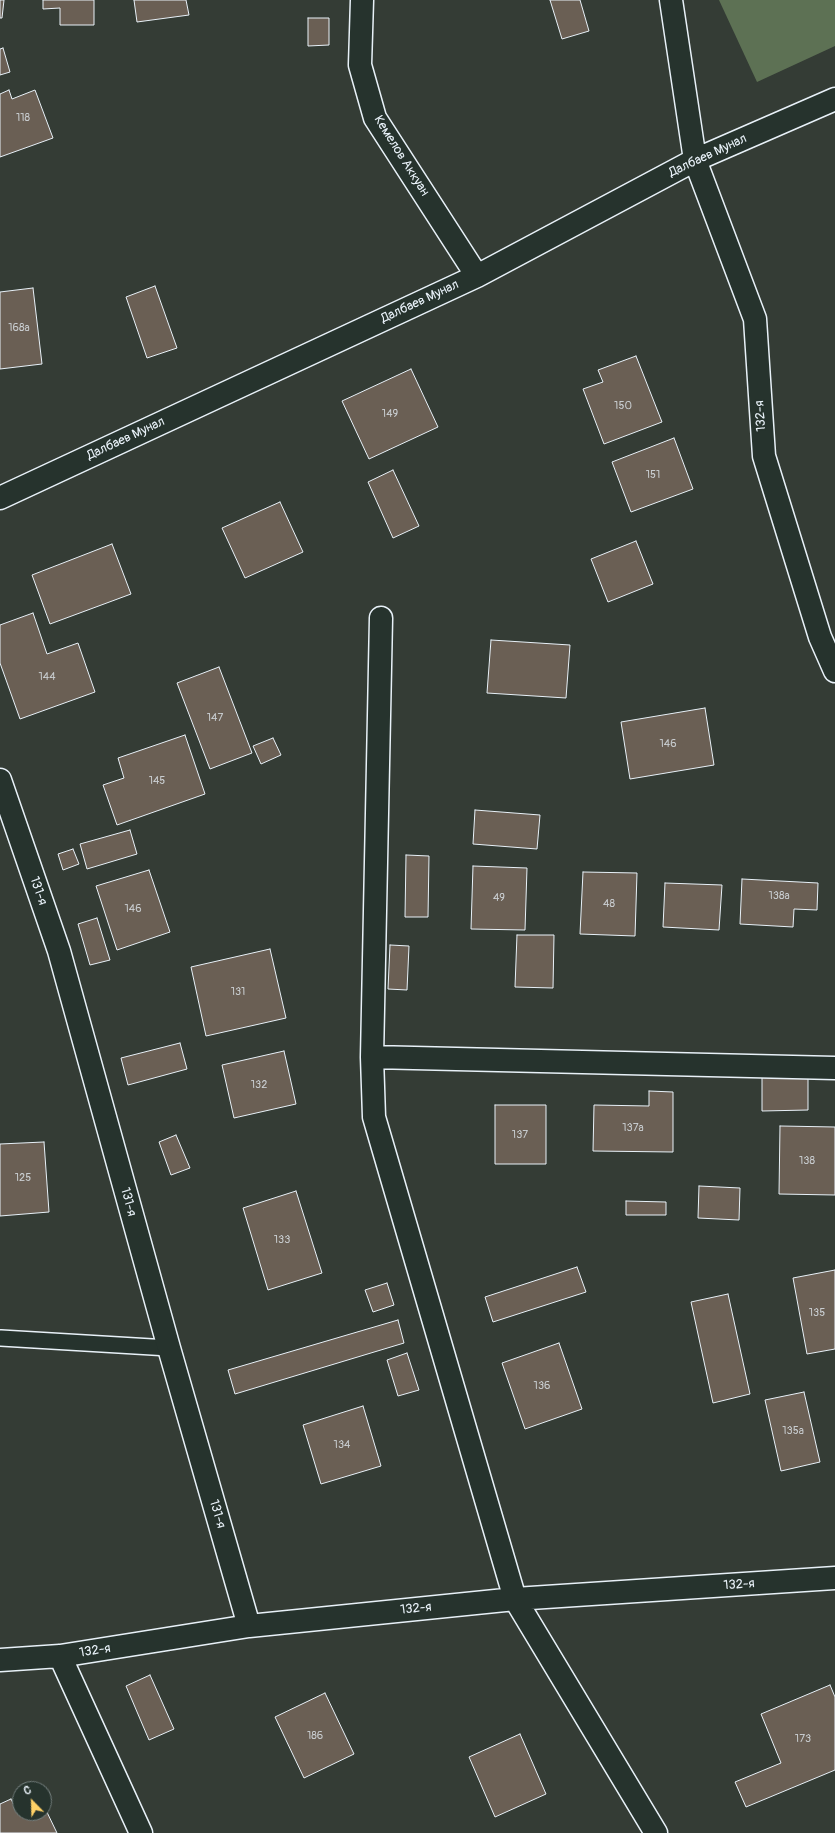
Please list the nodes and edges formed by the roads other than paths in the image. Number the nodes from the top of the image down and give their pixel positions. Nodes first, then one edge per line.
1 (362, 0) edge
2 (671, 0) edge
3 (835, 99) edge
4 (695, 160) junction
5 (477, 276) junction
6 (0, 498) edge
7 (381, 618) dead end
8 (835, 671) edge
9 (0, 780) edge
10 (372, 1057) junction
11 (835, 1068) edge
12 (1, 1338) edge
13 (169, 1348) junction
14 (835, 1578) edge
15 (515, 1599) junction
16 (249, 1626) junction
17 (60, 1656) junction
18 (0, 1660) edge
19 (141, 1833) edge
20 (656, 1833) edge

1 - 5 street, Кемелов Аккуан
2 - 4 street
3 - 4 street, Далбаев Мунал
4 - 5 street, Далбаев Мунал
4 - 8 street, 132-я
5 - 6 street, Далбаев Мунал
7 - 10 street
9 - 13 street, 131-я
10 - 11 street
10 - 15 street
12 - 13 lane
13 - 16 street, 131-я
14 - 15 street, 132-я
15 - 16 street, 132-я
15 - 20 street
16 - 17 street, 132-я
17 - 18 street, 132-я
17 - 19 street

